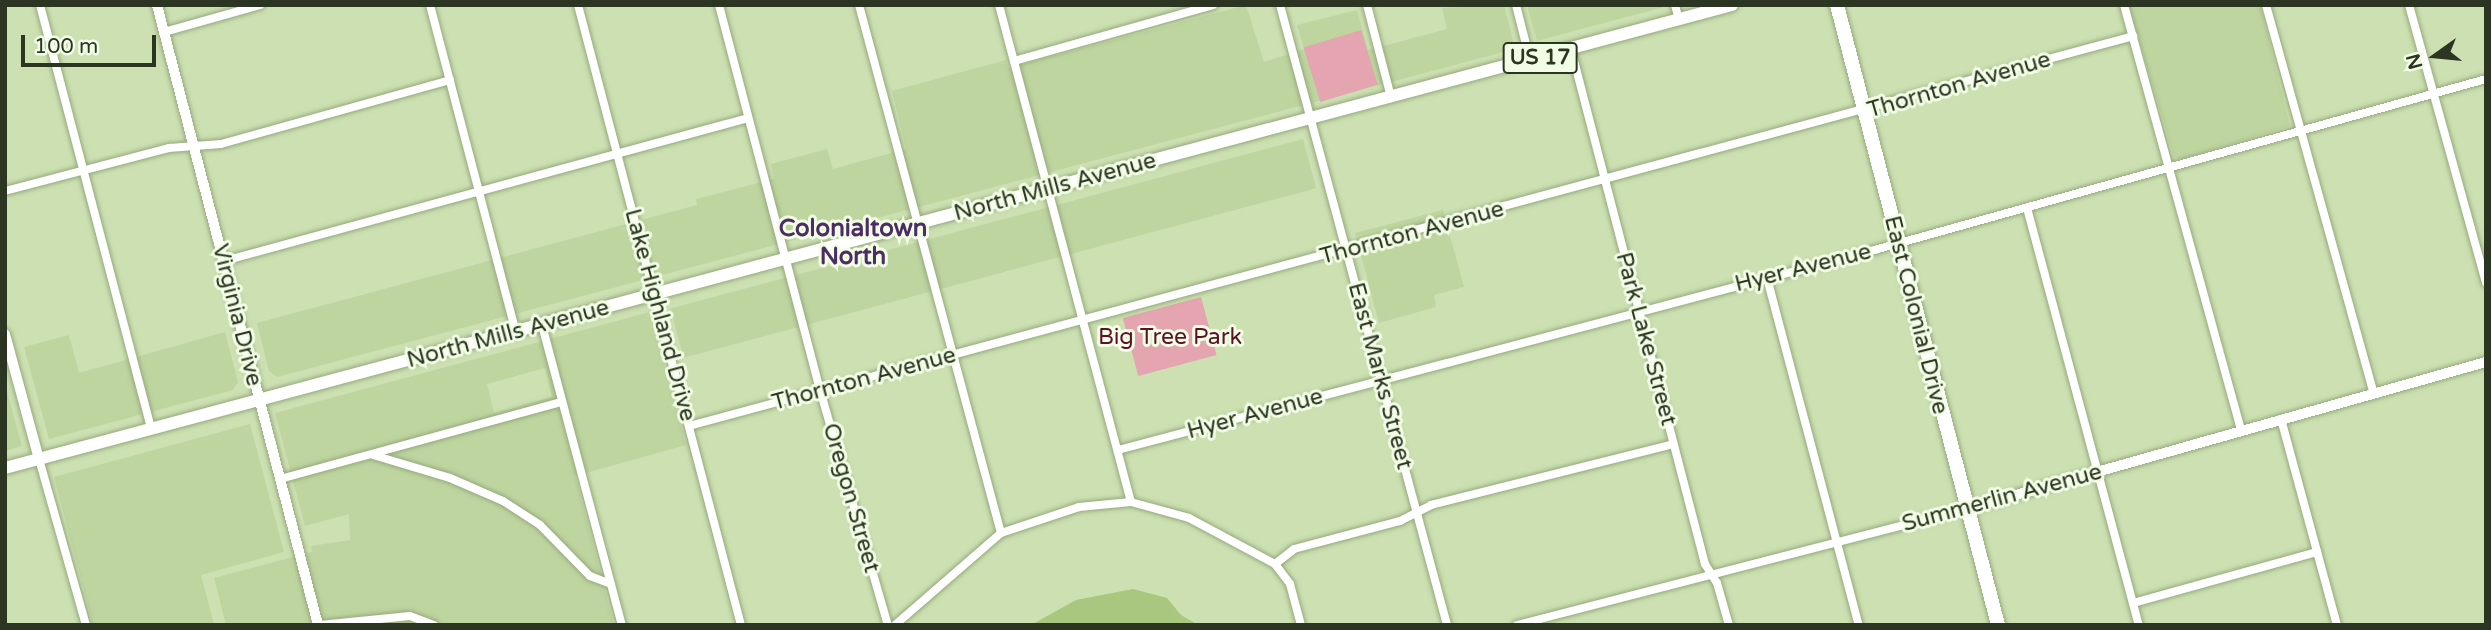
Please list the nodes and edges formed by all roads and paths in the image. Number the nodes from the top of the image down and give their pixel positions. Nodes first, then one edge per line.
1 (40, 5) edge
2 (157, 5) edge
3 (260, 5) edge
4 (430, 5) edge
5 (578, 5) edge
6 (719, 5) edge
7 (859, 5) edge
8 (999, 5) edge
9 (1213, 5) edge
10 (1280, 5) edge
11 (1367, 5) edge
12 (1516, 5) edge
13 (1675, 5) edge
14 (1732, 5) edge
15 (1837, 5) edge
16 (2124, 5) edge
17 (2266, 5) edge
18 (2409, 5) edge
19 (1679, 20) junction
20 (164, 32) junction
21 (2133, 36) junction
22 (1571, 49) junction
23 (1530, 60) junction
24 (1014, 61) junction
25 (2486, 79) edge
26 (450, 80) junction
27 (2433, 93) junction
28 (1391, 97) junction
29 (1864, 111) junction
30 (748, 118) junction
31 (1311, 119) junction
32 (2301, 131) junction
33 (194, 146) junction
34 (617, 153) junction
35 (2170, 166) junction
36 (84, 170) junction
37 (1604, 181) junction
38 (1048, 189) junction
39 (5, 191) edge
40 (479, 191) junction
41 (2027, 208) junction
42 (918, 224) junction
43 (1898, 244) junction
44 (1347, 250) junction
45 (786, 258) junction
46 (224, 261) junction
47 (1767, 278) junction
48 (2486, 282) edge
49 (654, 294) junction
50 (1639, 311) junction
51 (1084, 320) junction
52 (542, 324) junction
53 (516, 332) junction
54 (5, 334) edge
55 (953, 356) junction
56 (2486, 362) edge
57 (1381, 380) junction
58 (820, 390) junction
59 (2374, 394) junction
60 (258, 400) junction
61 (562, 402) junction
62 (2281, 419) junction
63 (689, 426) junction
64 (151, 429) junction
65 (2241, 430) junction
66 (1673, 444) junction
67 (1118, 450) junction
68 (372, 454) junction
69 (40, 459) junction
70 (5, 468) edge
71 (2096, 472) junction
72 (280, 479) junction
73 (1131, 502) junction
74 (1966, 509) junction
75 (1416, 512) junction
76 (1001, 533) junction
77 (1838, 541) junction
78 (2316, 552) junction
79 (1275, 564) junction
80 (1711, 573) junction
81 (611, 584) junction
82 (2133, 603) junction
83 (86, 625) edge
84 (319, 625) edge
85 (434, 625) edge
86 (622, 625) edge
87 (741, 625) edge
88 (888, 625) edge
89 (895, 625) edge
90 (1301, 625) edge
91 (1447, 625) edge
92 (1517, 625) edge
93 (1729, 625) edge
94 (1859, 625) edge
95 (1998, 625) edge
96 (2139, 625) edge
97 (2337, 625) edge

1 - 36 street
2 - 20 street, Virginia Drive
3 - 20 street
4 - 26 street
5 - 34 street, Lake Highland Drive
6 - 30 street, Oregon Street
7 - 42 street
8 - 24 street
9 - 24 street
10 - 31 street, East Marks Street
11 - 28 street
12 - 23 street
13 - 19 street
14 - 19 main road, North Mills Avenue / US 17
15 - 29 highway, East Colonial Drive
16 - 21 street
17 - 32 street
18 - 27 street
19 - 22 main road, North Mills Avenue / US 17
20 - 33 street, Virginia Drive
21 - 29 street, Thornton Avenue
21 - 35 street
22 - 23 main road, North Mills Avenue / US 17
22 - 37 street, Park Lake Street
23 - 28 main road, North Mills Avenue / US 17
24 - 38 street
25 - 27 street, Hyer Avenue
26 - 33 street
26 - 40 street
27 - 32 street, Hyer Avenue
27 - 48 street
28 - 31 main road, North Mills Avenue / US 17
29 - 37 street, Thornton Avenue
29 - 43 highway, East Colonial Drive
30 - 34 street
30 - 45 street, Oregon Street
31 - 38 main road, North Mills Avenue / US 17
31 - 44 street, East Marks Street
32 - 35 street, Hyer Avenue
32 - 59 street
33 - 36 street
33 - 46 street, Virginia Drive
34 - 40 street
34 - 49 street, Lake Highland Drive
35 - 41 street, Hyer Avenue
35 - 65 street
36 - 39 street
36 - 64 street
37 - 44 street, Thornton Avenue
37 - 50 street, Park Lake Street
38 - 42 main road, North Mills Avenue / US 17
38 - 51 street
40 - 46 street
40 - 53 street
41 - 43 street, Hyer Avenue
41 - 71 street
42 - 45 main road, North Mills Avenue / US 17
42 - 55 street
43 - 47 street, Hyer Avenue
43 - 74 highway, East Colonial Drive
44 - 51 street, Thornton Avenue
44 - 57 street, East Marks Street
45 - 49 main road, North Mills Avenue / US 17
45 - 58 street, Oregon Street
46 - 60 street, Virginia Drive
47 - 50 street, Hyer Avenue
47 - 77 street
49 - 52 main road, North Mills Avenue / US 17
49 - 63 street, Lake Highland Drive
50 - 57 street, Hyer Avenue
50 - 66 street, Park Lake Street
51 - 55 street, Thornton Avenue
51 - 67 street
52 - 53 main road, North Mills Avenue / US 17
52 - 61 street
53 - 60 main road, North Mills Avenue / US 17
54 - 69 street
55 - 58 street, Thornton Avenue
55 - 76 street
56 - 59 street, Summerlin Avenue
57 - 67 street, Hyer Avenue
57 - 75 street, East Marks Street
58 - 63 street, Thornton Avenue
58 - 88 street, Oregon Street
59 - 62 street, Summerlin Avenue
60 - 64 main road, North Mills Avenue / US 17
60 - 72 street, Virginia Drive
61 - 68 street
61 - 81 street
62 - 65 street, Summerlin Avenue
62 - 78 street
63 - 87 street, Lake Highland Drive
64 - 69 main road, US 17
65 - 71 street, Summerlin Avenue
66 - 75 street
66 - 80 street, Park Lake Street
67 - 73 street
68 - 72 street
68 - 81 street
69 - 70 main road, US 17
69 - 83 street
71 - 74 street, Summerlin Avenue
71 - 82 street
72 - 84 street, Virginia Drive
73 - 76 street
73 - 79 street
74 - 77 street, Summerlin Avenue
74 - 95 highway, East Colonial Drive
75 - 79 street
75 - 91 street, East Marks Street
76 - 89 street
77 - 80 street, Summerlin Avenue
77 - 94 street
78 - 82 street
78 - 97 street
79 - 90 street
80 - 92 street, Summerlin Avenue
80 - 93 street, Park Lake Street
81 - 86 street
82 - 96 street
84 - 85 street

